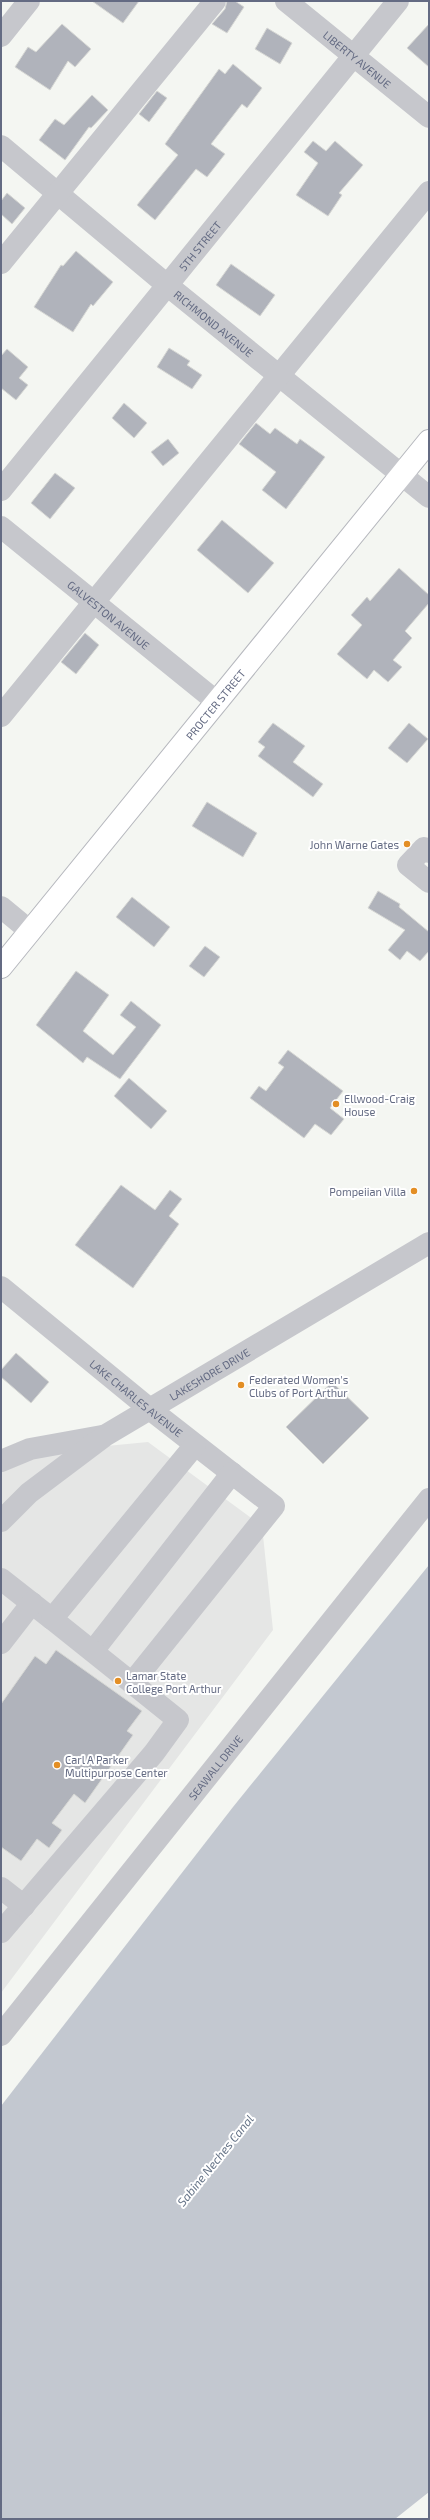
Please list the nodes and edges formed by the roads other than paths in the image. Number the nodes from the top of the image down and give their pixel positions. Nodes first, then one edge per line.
1 (29, 1) edge
2 (215, 1) edge
3 (286, 1) edge
4 (398, 1) edge
5 (1, 36) edge
6 (353, 56) junction
7 (429, 118) edge
8 (1, 146) edge
9 (59, 192) junction
10 (429, 192) edge
11 (1, 263) edge
12 (167, 285) junction
13 (278, 375) junction
14 (429, 441) edge
15 (402, 475) junction
16 (1, 490) edge
17 (429, 497) edge
18 (1, 527) edge
19 (94, 602) junction
20 (217, 702) junction
21 (1, 716) edge
22 (429, 852) edge
23 (429, 882) edge
24 (1, 907) edge
25 (30, 931) junction
26 (1, 967) edge
27 (429, 1243) edge
28 (1, 1286) edge
29 (151, 1410) junction
30 (106, 1435) junction
31 (195, 1445) junction
32 (1, 1461) edge
33 (232, 1474) junction
34 (429, 1499) edge
35 (1, 1520) edge
36 (1, 1580) edge
37 (32, 1603) junction
38 (52, 1619) junction
39 (1, 1643) edge
40 (93, 1651) junction
41 (132, 1682) junction
42 (1, 1888) edge
43 (24, 1906) junction
44 (1, 1932) edge
45 (1, 2036) edge

1 - 5 street
2 - 9 street
3 - 6 street, LIBERTY AVENUE
4 - 6 street, 5TH STREET
6 - 7 street, LIBERTY AVENUE
6 - 12 street, 5TH STREET
8 - 9 street, RICHMOND AVENUE
9 - 11 street
9 - 12 street, RICHMOND AVENUE
10 - 13 street
12 - 13 street, RICHMOND AVENUE
12 - 16 street, 5TH STREET
13 - 15 street, RICHMOND AVENUE
13 - 19 street
14 - 15 main road, PROCTER STREET
15 - 17 street, RICHMOND AVENUE
15 - 20 main road, PROCTER STREET
18 - 19 street, GALVESTON AVENUE
19 - 20 street, GALVESTON AVENUE
19 - 21 street
20 - 25 main road, PROCTER STREET
22 - 23 street
24 - 25 street
25 - 26 main road, PROCTER STREET
27 - 29 street, LAKESHORE DRIVE
28 - 29 street, LAKE CHARLES AVENUE
29 - 30 street, LAKESHORE DRIVE
29 - 31 street, LAKE CHARLES AVENUE
30 - 32 street
30 - 35 street, LAKESHORE DRIVE
31 - 33 street, LAKE CHARLES AVENUE
31 - 38 street
33 - 40 street
33 - 41 street, LAKE CHARLES AVENUE
34 - 45 street, SEAWALL DRIVE
36 - 37 street
37 - 38 street
37 - 39 street
38 - 40 street
40 - 41 street
41 - 43 street
42 - 43 street
43 - 44 street

